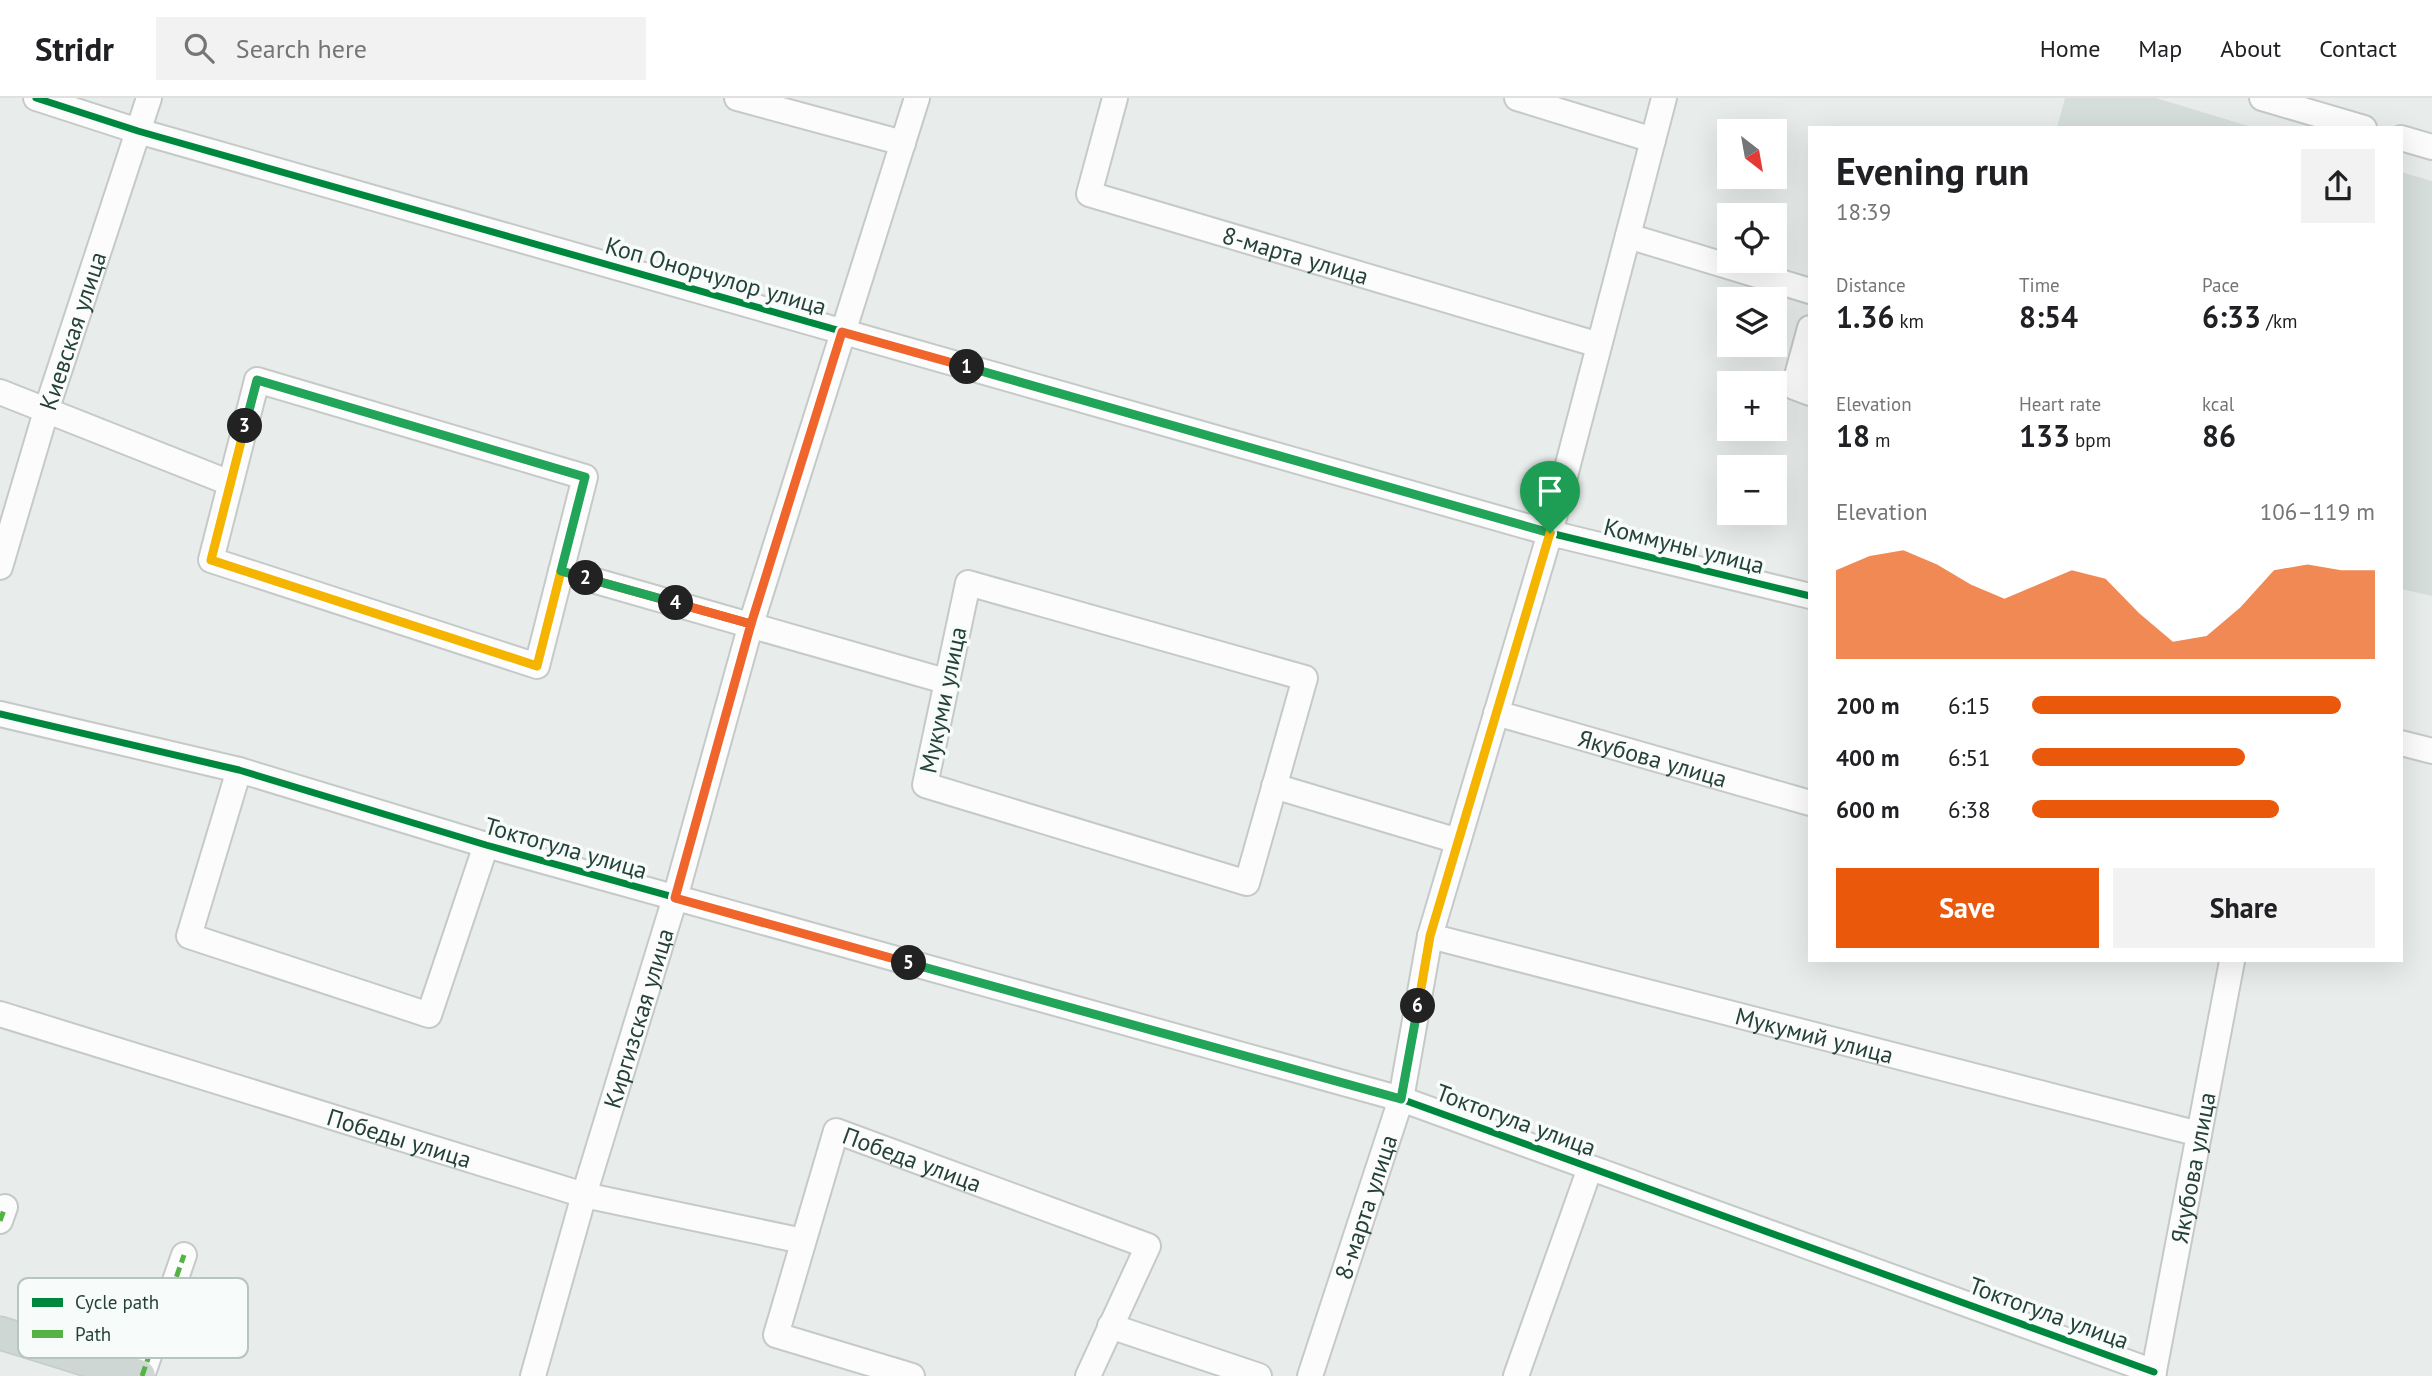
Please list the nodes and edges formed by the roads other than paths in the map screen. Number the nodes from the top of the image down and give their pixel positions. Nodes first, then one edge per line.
1 (36, 98) edge
2 (149, 98) edge
3 (737, 98) edge
4 (917, 98) edge
5 (1517, 98) edge
6 (1664, 98) edge
7 (2262, 98) edge
8 (1111, 99) edge
9 (2357, 126) edge
10 (138, 131) junction
11 (2403, 139) edge
12 (1653, 140) junction
13 (903, 144) junction
14 (2432, 147) edge
15 (1628, 236) junction
16 (1808, 290) edge
17 (842, 332) junction
18 (1808, 335) edge
19 (1599, 345) junction
20 (0, 391) edge
21 (1808, 392) edge
22 (47, 408) junction
23 (230, 483) junction
24 (1550, 533) junction
25 (0, 567) edge
26 (561, 571) junction
27 (1808, 596) edge
28 (751, 624) junction
29 (945, 681) junction
30 (1496, 713) junction
31 (0, 714) edge
32 (2403, 744) edge
33 (2432, 751) edge
34 (239, 770) junction
35 (1274, 786) junction
36 (1808, 802) edge
37 (1458, 841) junction
38 (486, 845) junction
39 (675, 898) junction
40 (1430, 936) junction
41 (2232, 962) edge
42 (0, 1014) edge
43 (1401, 1099) junction
44 (2199, 1134) junction
45 (1590, 1168) junction
46 (584, 1195) junction
47 (803, 1241) junction
48 (184, 1255) dead end
49 (176, 1278) edge
50 (1110, 1326) junction
51 (0, 1333) edge
52 (18, 1339) edge
53 (81, 1358) edge
54 (147, 1358) edge
55 (2154, 1374) edge
56 (140, 1376) edge
57 (533, 1376) edge
58 (912, 1376) edge
59 (1088, 1376) edge
60 (1259, 1376) edge
61 (1310, 1376) edge
62 (1516, 1376) edge

1 - 10 street, Коп Онорчулор улица
2 - 10 street, Киевская улица
3 - 13 street
4 - 13 street, Киргизская улица
5 - 12 street
6 - 12 street, 8-марта улица
7 - 9 street
8 - 19 street, 8-марта улица
10 - 17 street, Коп Онорчулор улица
10 - 22 street, Киевская улица
11 - 14 street
12 - 15 street, 8-марта улица
13 - 17 street, Киргизская улица
15 - 16 street
15 - 19 street, 8-марта улица
17 - 24 street, Коп Онорчулор улица
17 - 28 street, Киргизская улица
18 - 21 street
19 - 24 street, 8-марта улица
20 - 22 street
22 - 23 street
22 - 25 street, Киевская улица
23 - 26 street
23 - 26 street
24 - 27 street, Коммуны улица
24 - 30 street, 8-марта улица
26 - 28 street
28 - 29 street
28 - 39 street, Киргизская улица
29 - 35 street, Мукуми улица
29 - 35 street, Мукуми улица
30 - 36 street, Якубова улица
30 - 37 street, 8-марта улица
31 - 34 street, Токтогула улица
32 - 33 street
34 - 38 street, Токтогула улица
34 - 38 street
35 - 37 street
37 - 40 street, 8-марта улица
38 - 39 street, Токтогула улица
39 - 43 street, Токтогула улица
39 - 46 street, Киргизская улица
40 - 43 street, 8-марта улица
40 - 44 street, Мукумий улица
41 - 44 street, Якубова улица
42 - 46 street, Победы улица
43 - 45 street, Токтогула улица
43 - 61 street, 8-марта улица
44 - 55 street, Якубова улица
45 - 55 street, Токтогула улица
45 - 62 street
46 - 47 street, Победы улица
46 - 57 street, Киргизская улица
47 - 50 street, Победа улица
47 - 58 street, Победа улица
48 - 49 street
50 - 59 street, Победа улица
50 - 60 street
51 - 52 main road
53 - 56 main road
54 - 56 street

